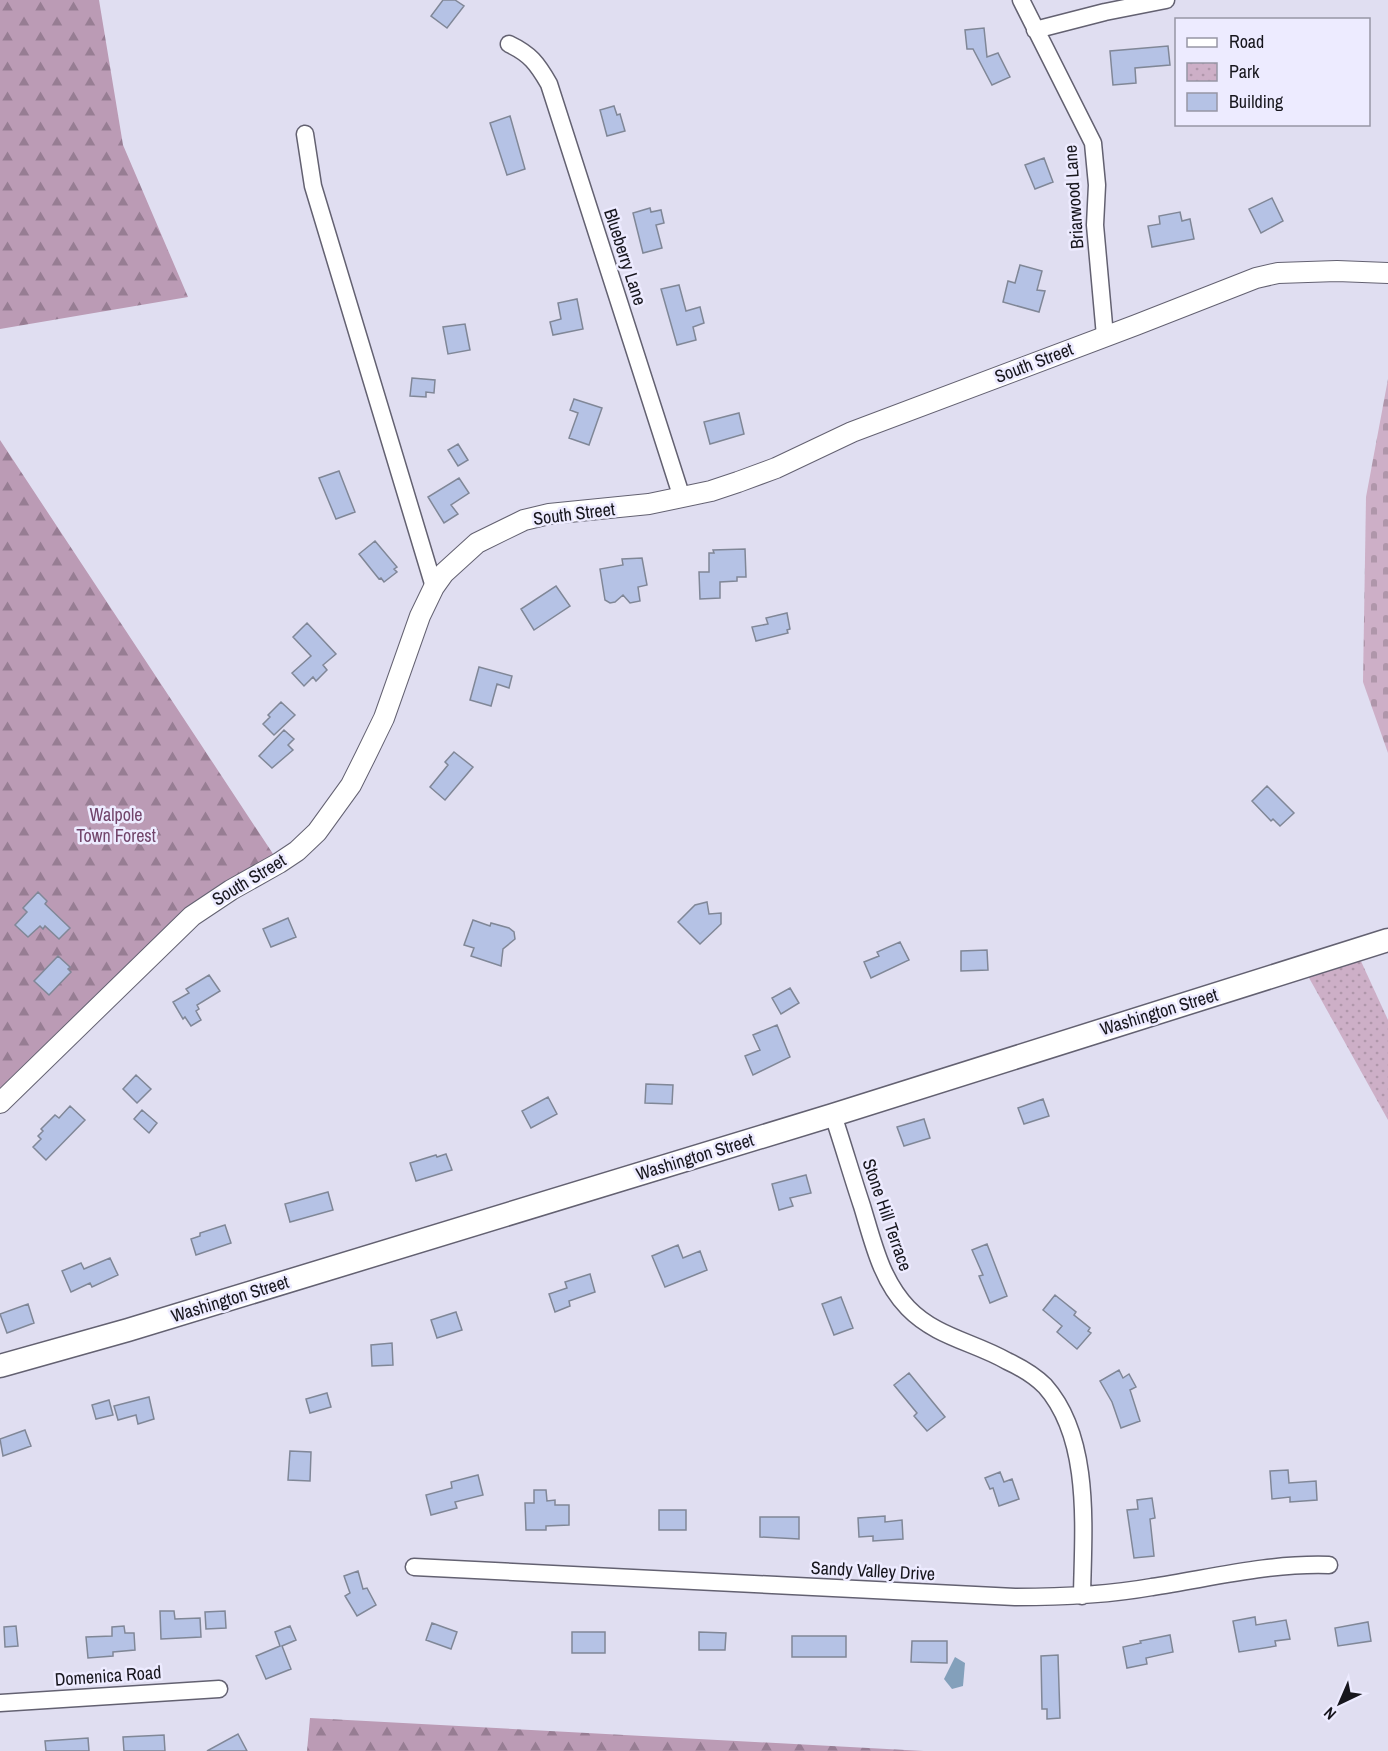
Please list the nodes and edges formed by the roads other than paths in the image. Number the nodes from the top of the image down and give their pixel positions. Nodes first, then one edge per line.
1 (1021, 0) edge
2 (1166, 0) edge
3 (1035, 30) junction
4 (509, 45) dead end
5 (305, 134) dead end
6 (1388, 273) edge
7 (1105, 336) junction
8 (682, 498) junction
9 (434, 587) junction
10 (1388, 940) edge
11 (0, 1103) edge
12 (833, 1115) junction
13 (0, 1366) edge
14 (1329, 1565) dead end
15 (414, 1567) dead end
16 (1082, 1596) junction
17 (219, 1689) dead end
18 (0, 1703) edge

1 - 3 street, Briarwood Lane
2 - 3 street
3 - 7 street, Briarwood Lane
4 - 8 street, Blueberry Lane
5 - 9 street
6 - 7 street, South Street
7 - 8 street, South Street
8 - 9 street, South Street
9 - 11 street, South Street
10 - 12 main road, Washington Street
12 - 13 main road, Washington Street
12 - 16 street, Stone Hill Terrace
14 - 16 street, Sandy Valley Drive
15 - 16 street, Sandy Valley Drive
17 - 18 street, Domenica Road

